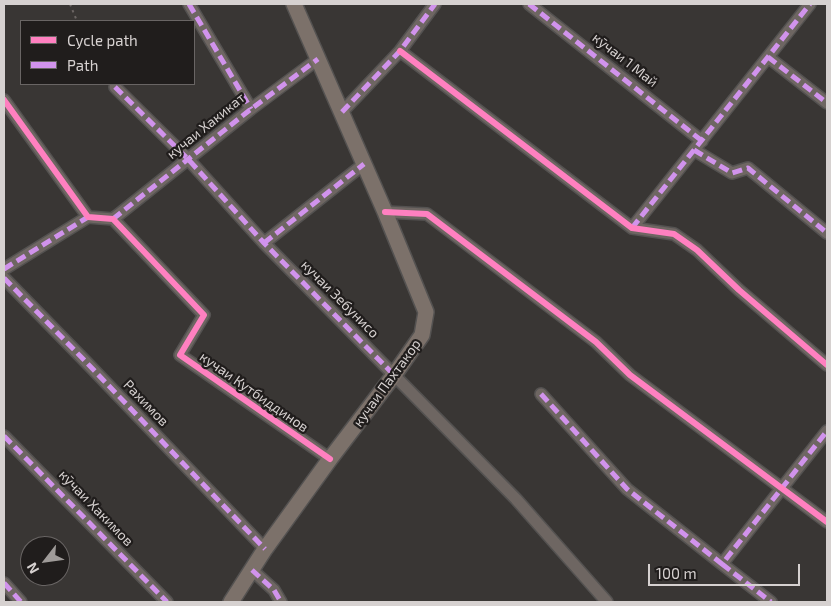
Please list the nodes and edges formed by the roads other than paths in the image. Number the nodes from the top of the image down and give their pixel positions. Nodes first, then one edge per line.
1 (189, 4) edge
2 (294, 4) edge
3 (435, 4) edge
4 (529, 4) edge
5 (810, 4) edge
6 (400, 52) junction
7 (768, 57) junction
8 (318, 59) junction
9 (114, 86) dead end
10 (4, 100) edge
11 (827, 103) edge
12 (251, 109) junction
13 (342, 112) junction
14 (702, 141) junction
15 (694, 150) junction
16 (188, 159) junction
17 (364, 164) junction
18 (385, 212) junction
19 (88, 217) junction
20 (113, 220) junction
21 (632, 228) junction
22 (827, 233) edge
23 (264, 243) junction
24 (4, 269) edge
25 (4, 278) edge
26 (827, 365) edge
27 (394, 375) junction
28 (542, 394) dead end
29 (827, 431) edge
30 (4, 436) edge
31 (330, 459) junction
32 (783, 488) junction
33 (827, 522) edge
34 (265, 550) junction
35 (722, 564) junction
36 (252, 570) junction
37 (4, 583) edge
38 (21, 602) edge
39 (167, 602) edge
40 (231, 602) edge
41 (281, 602) edge
42 (607, 602) edge
43 (771, 602) edge

1 - 12 street
2 - 8 main road, кучаи Пахтакор
3 - 6 street
4 - 14 street, кӯчаи 1 Май
5 - 7 street
6 - 13 street
6 - 21 street
7 - 11 street
7 - 14 street
8 - 12 street, кучаи Хакикат
8 - 13 main road, кучаи Пахтакор
9 - 16 street, кучаи Зебунисо
10 - 19 street
12 - 16 street, кучаи Хакикат
13 - 17 main road, кучаи Пахтакор
14 - 15 street
15 - 21 street
15 - 22 street
16 - 20 street, кучаи Хакикат
16 - 23 street, кучаи Зебунисо
17 - 18 main road, кучаи Пахтакор
17 - 23 street
18 - 27 main road, кучаи Пахтакор
18 - 32 street
19 - 20 street
19 - 24 street
20 - 31 street, кучаи Кутбиддинов
21 - 26 street
23 - 27 street, кучаи Зебунисо
25 - 34 street, Рахимов
27 - 31 main road, кучаи Пахтакор
27 - 42 street, кучаи Зебунисо
28 - 35 street
29 - 32 street
30 - 39 street, кӯчаи Хакимов
31 - 34 main road, кучаи Пахтакор
32 - 33 street
32 - 35 street
34 - 36 main road, кучаи Пахтакор
35 - 43 street
36 - 40 main road, кучаи Пахтакор
36 - 41 street
37 - 38 street

